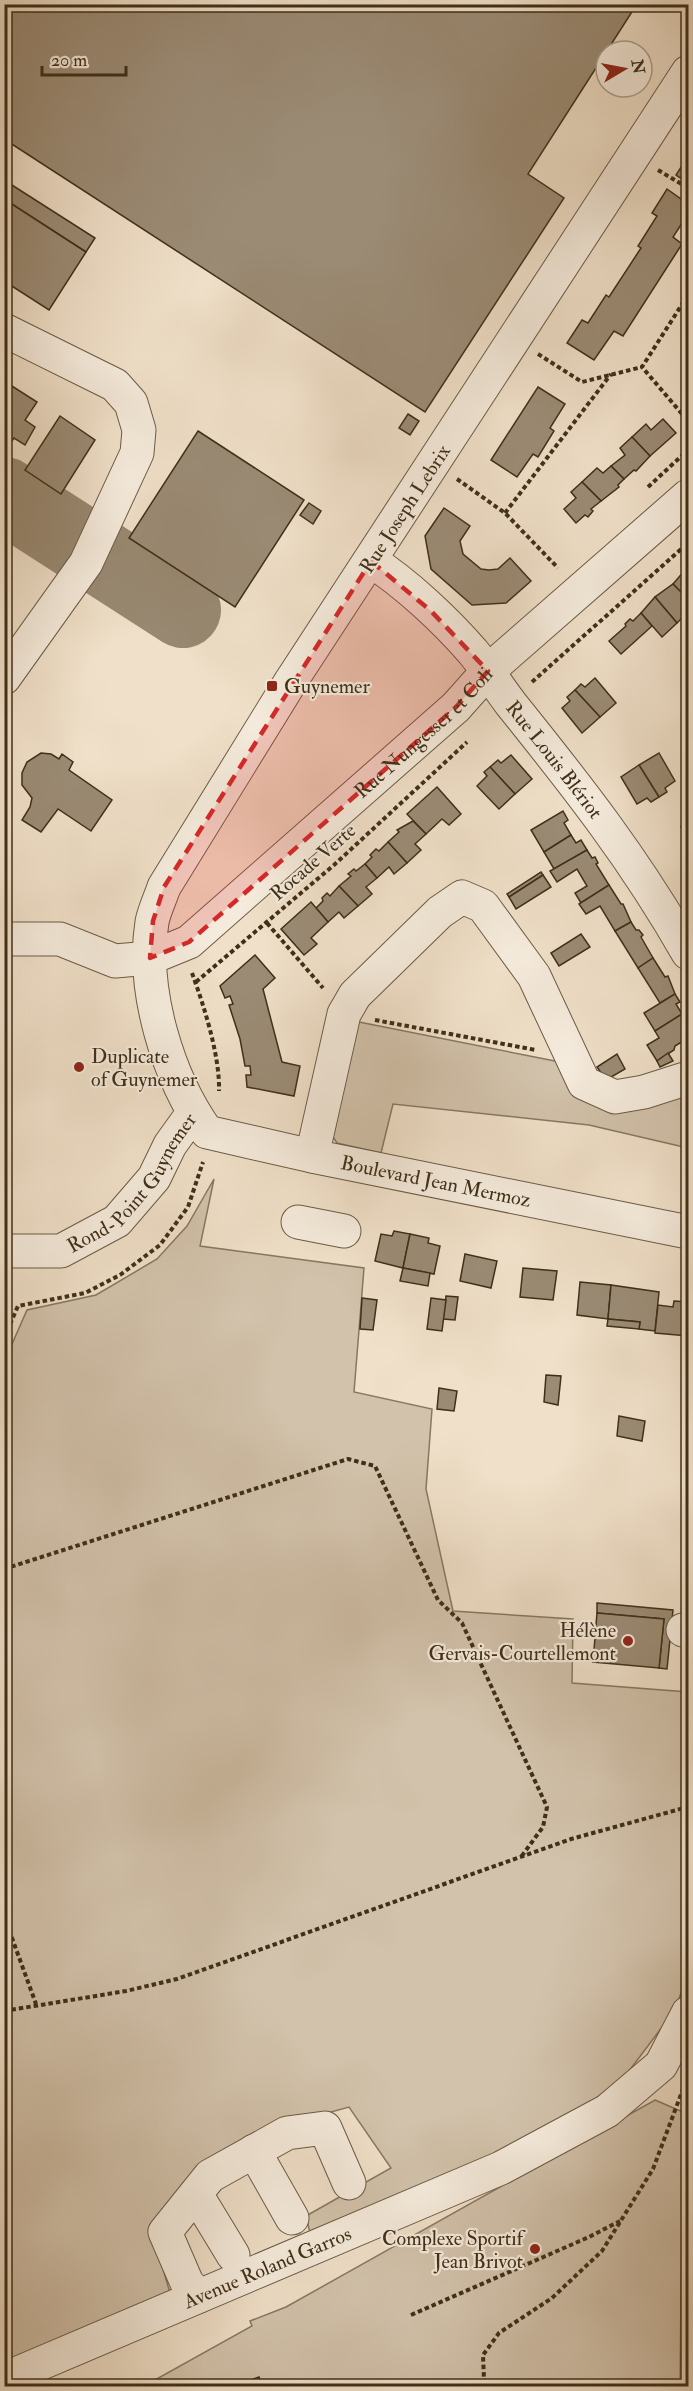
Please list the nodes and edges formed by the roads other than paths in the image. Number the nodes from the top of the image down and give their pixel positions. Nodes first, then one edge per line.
1 (688, 72) edge
2 (4, 330) edge
3 (688, 496) edge
4 (371, 561) junction
5 (488, 671) junction
6 (4, 678) edge
7 (4, 939) edge
8 (688, 952) edge
9 (150, 958) junction
10 (688, 1078) edge
11 (194, 1113) junction
12 (312, 1156) junction
13 (297, 1222) dead end
14 (344, 1231) dead end
15 (688, 1232) edge
16 (4, 1251) edge
17 (688, 2013) edge
18 (255, 2151) junction
19 (349, 2183) dead end
20 (196, 2194) junction
21 (292, 2218) dead end
22 (233, 2255) dead end
23 (199, 2296) junction
24 (4, 2379) edge

1 - 4 street, Rue Joseph Lebrix
2 - 6 street
3 - 5 street, Rue Nungesser et Coli
4 - 5 street, Rue Louis Blériot
4 - 9 street, Rue Joseph Lebrix
5 - 8 street, Rue Louis Blériot
5 - 9 street, Rue Nungesser et Coli
7 - 9 street
9 - 11 street, Rond-Point Guynemer
10 - 12 street
11 - 12 street, Boulevard Jean Mermoz
11 - 16 street, Rond-Point Guynemer
12 - 15 street, Boulevard Jean Mermoz
13 - 14 street
17 - 23 street, Avenue Roland Garros
18 - 19 street
18 - 20 street
18 - 21 street
20 - 22 street
20 - 23 street
23 - 24 street, Avenue Roland Garros

